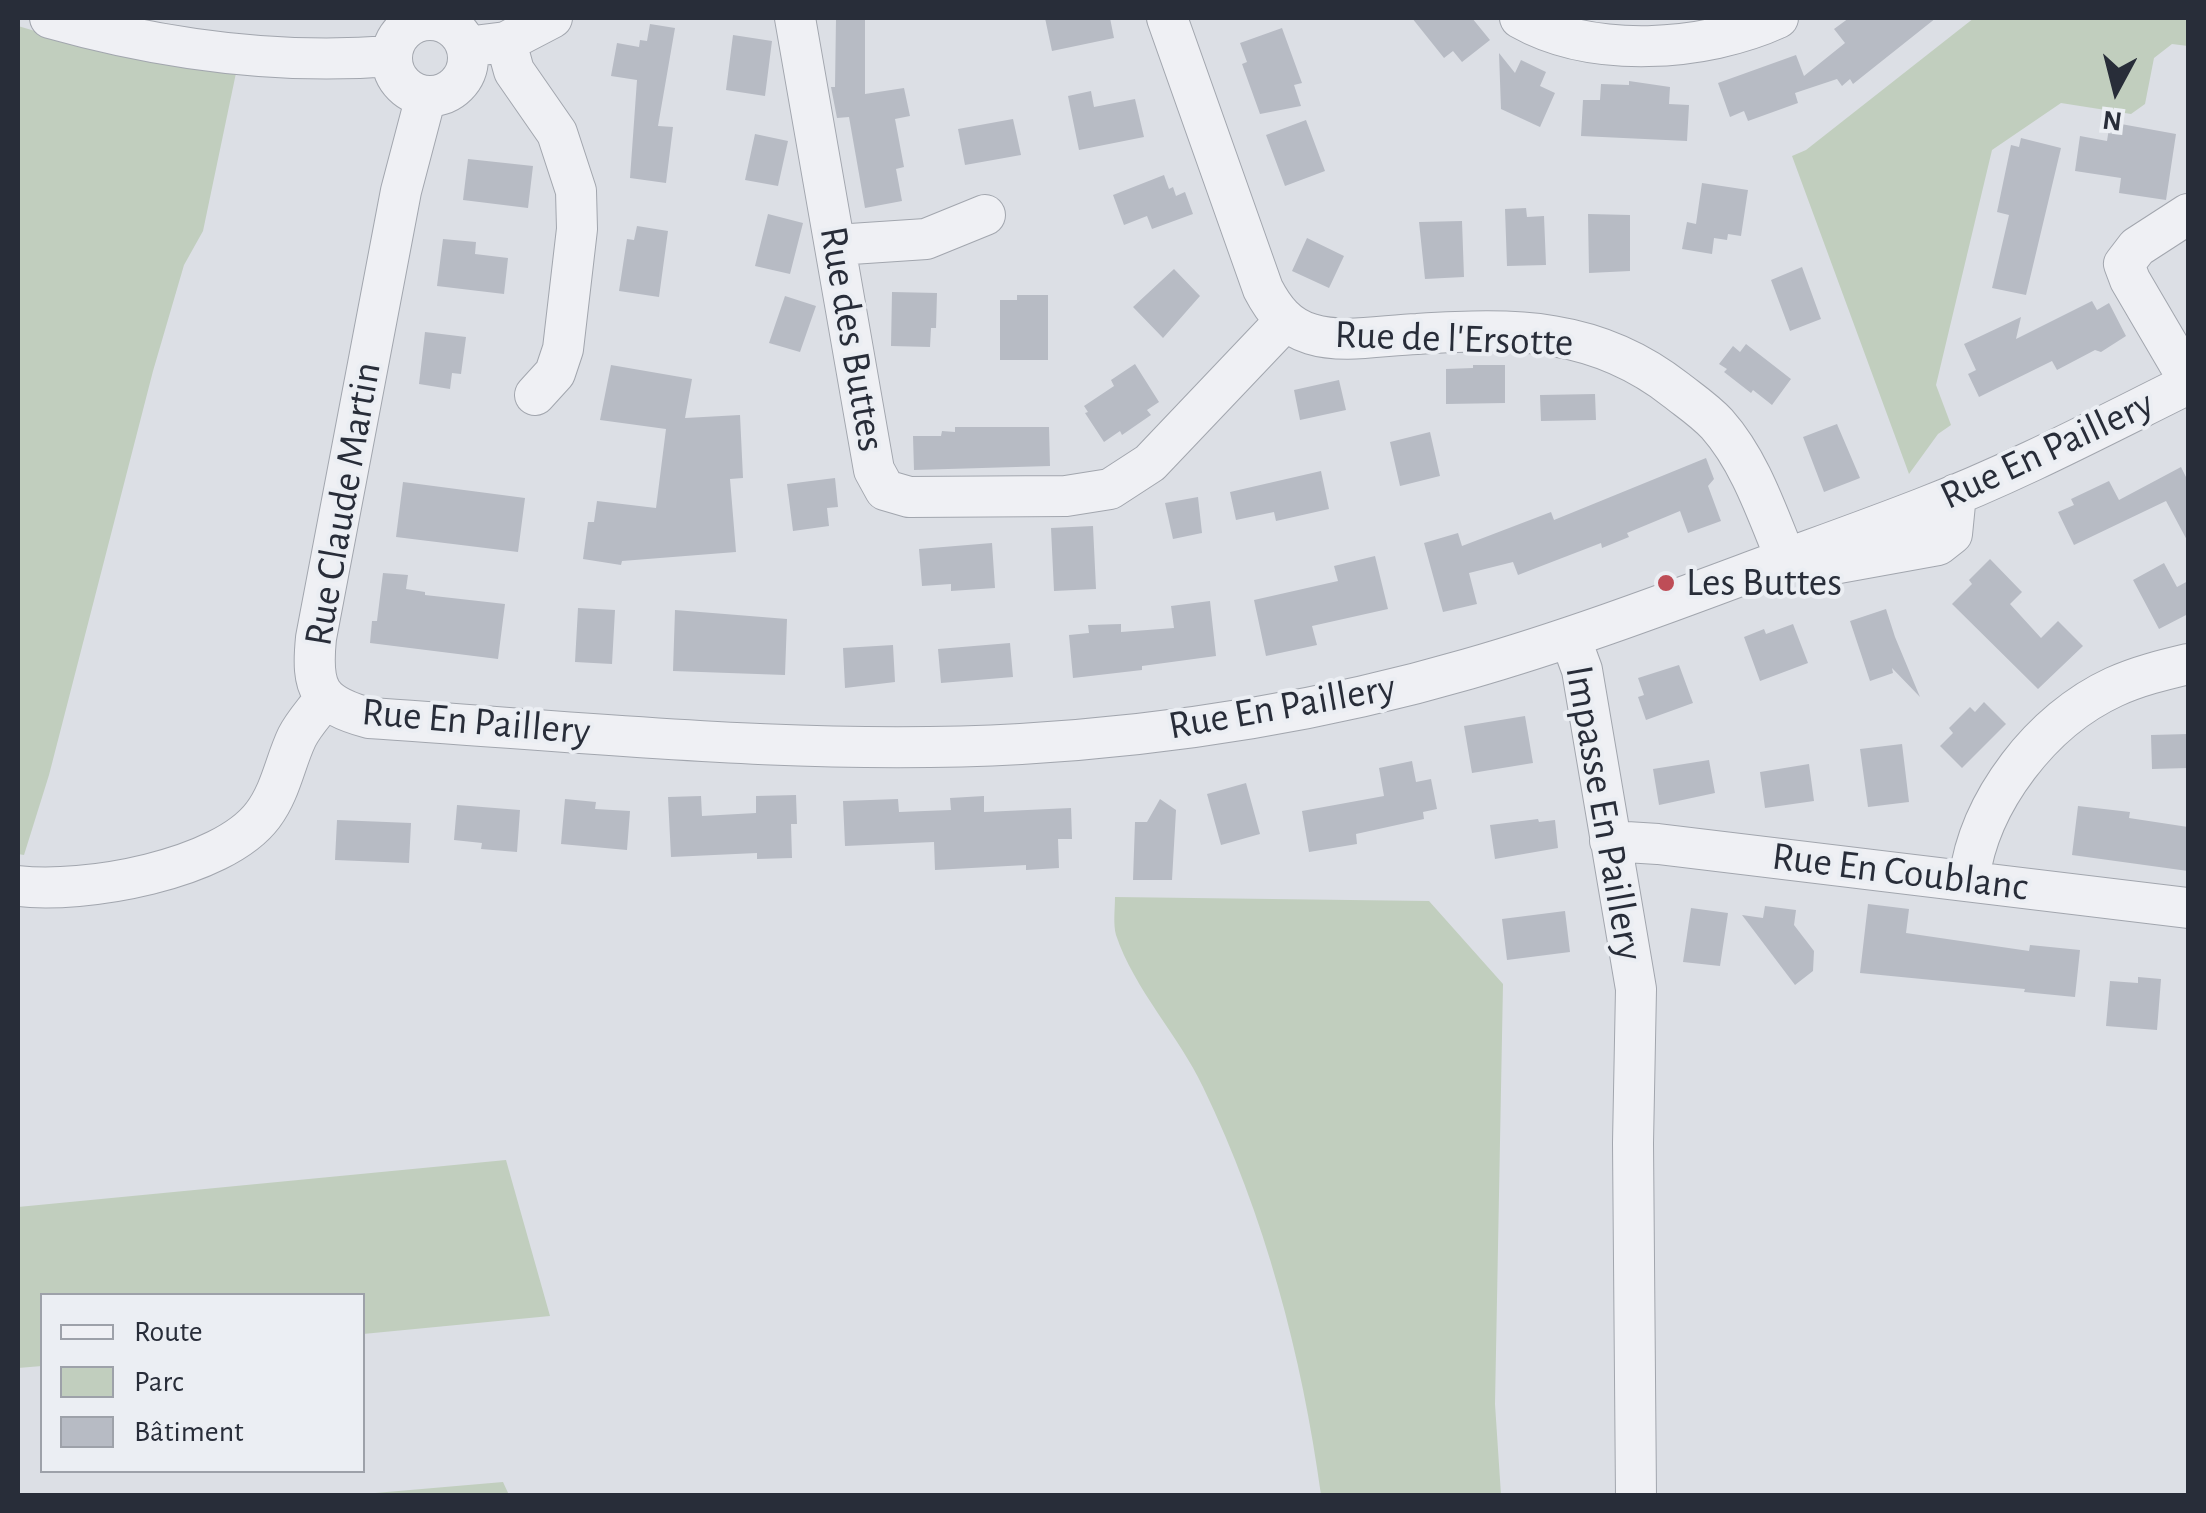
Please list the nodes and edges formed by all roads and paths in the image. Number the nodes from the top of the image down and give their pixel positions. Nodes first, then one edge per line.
1 (50, 18) edge
2 (552, 18) edge
3 (795, 18) edge
4 (1167, 18) edge
5 (1520, 18) edge
6 (1778, 18) edge
7 (419, 19) edge
8 (1631, 31) edge
9 (506, 42) junction
10 (467, 48) junction
11 (392, 56) junction
12 (426, 96) junction
13 (2188, 214) edge
14 (985, 215) dead end
15 (836, 245) junction
16 (1285, 322) junction
17 (2188, 382) edge
18 (534, 395) dead end
19 (1786, 558) junction
20 (1570, 637) junction
21 (2188, 664) edge
22 (324, 699) junction
23 (1610, 842) junction
24 (1969, 880) junction
25 (18, 886) edge
26 (2188, 908) edge
27 (1636, 1496) edge

1 - 11 street
2 - 9 street
3 - 15 street, Rue des Buttes
4 - 16 street, Rue de l'Ersotte
5 - 8 street
6 - 8 street
7 - 10 street
7 - 11 street
9 - 10 street
9 - 18 street
10 - 12 street
11 - 12 street
12 - 22 street, Rue Claude Martin
13 - 17 street
14 - 15 street
15 - 16 street, Rue des Buttes
16 - 19 street, Rue de l'Ersotte
17 - 19 street, Rue En Paillery
19 - 20 street, Rue En Paillery
20 - 22 street, Rue En Paillery
20 - 23 street, Impasse En Paillery
21 - 24 street
22 - 25 street, Rue Claude Martin
23 - 24 street, Rue En Coublanc
23 - 27 street, Impasse En Paillery
24 - 26 street, Rue En Coublanc

